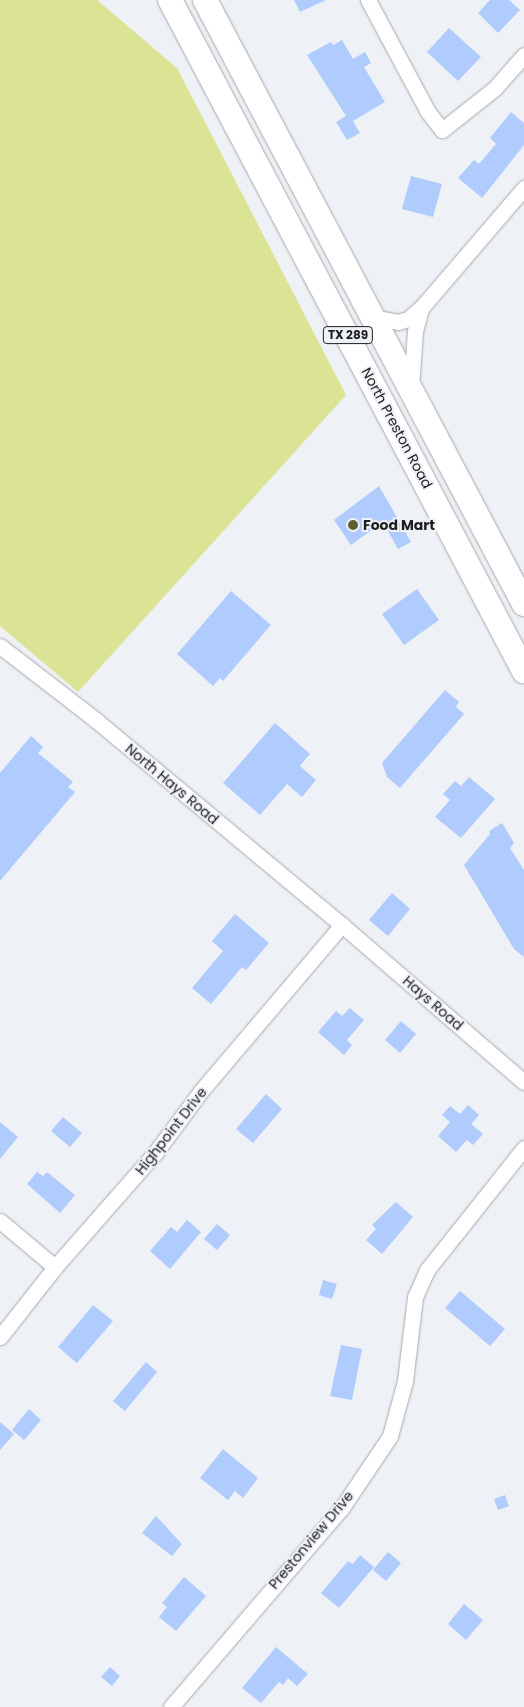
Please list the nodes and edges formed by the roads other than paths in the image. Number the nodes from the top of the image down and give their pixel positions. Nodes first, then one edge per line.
1 (170, 0) edge
2 (205, 0) edge
3 (368, 0) edge
4 (524, 56) edge
5 (524, 188) edge
6 (422, 307) junction
7 (373, 317) junction
8 (411, 390) junction
9 (524, 604) edge
10 (0, 646) edge
11 (524, 670) edge
12 (342, 925) junction
13 (524, 1082) edge
14 (524, 1148) edge
15 (0, 1222) edge
16 (55, 1267) junction
17 (0, 1337) edge
18 (171, 1707) edge

1 - 11 main road, North Preston Road / TX 289
2 - 7 main road, TX 289
3 - 4 street
5 - 6 street
6 - 7 street
6 - 8 street
7 - 8 main road, TX 289
8 - 9 main road, TX 289
10 - 12 street, North Hays Road
12 - 13 street, Hays Road
12 - 16 street, Highpoint Drive
14 - 18 street, Prestonview Drive
15 - 16 street
16 - 17 street, Highpoint Drive

